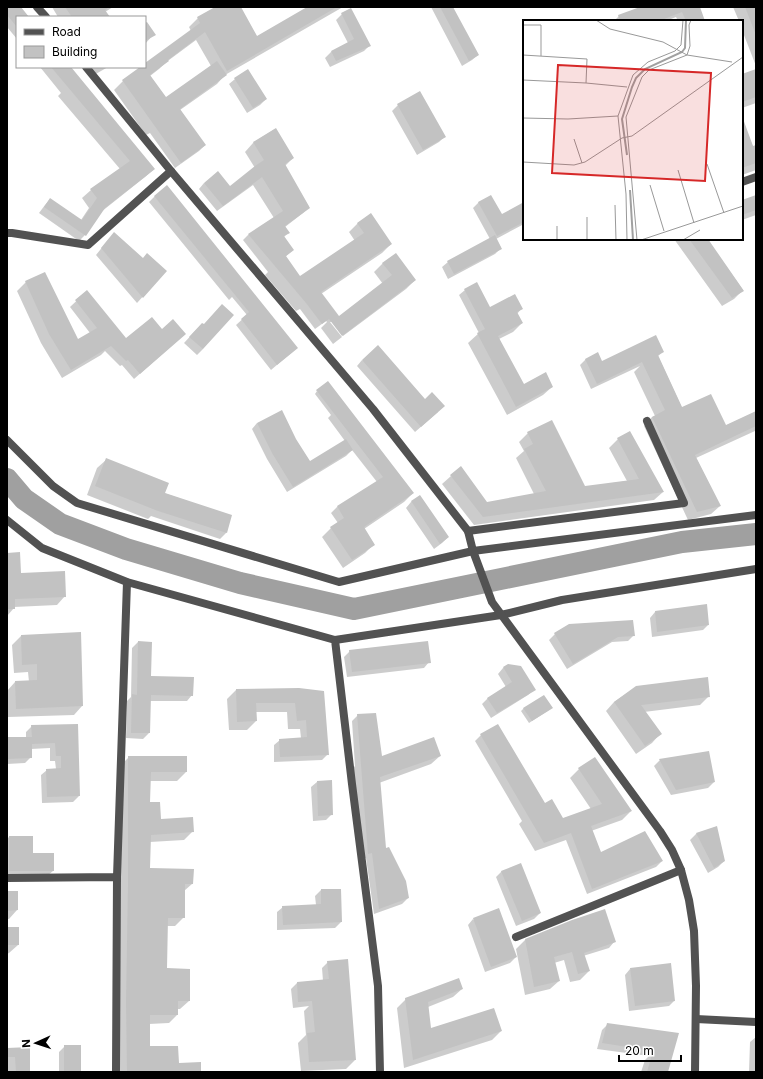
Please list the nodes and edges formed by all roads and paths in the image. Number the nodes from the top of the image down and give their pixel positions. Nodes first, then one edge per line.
1 (38, 7) edge
2 (45, 16) edge
3 (87, 68) edge
4 (171, 171) junction
5 (756, 177) edge
6 (743, 182) edge
7 (7, 233) edge
8 (647, 422) dead end
9 (7, 440) edge
10 (756, 515) edge
11 (7, 520) edge
12 (468, 531) junction
13 (473, 551) junction
14 (756, 569) edge
15 (127, 582) junction
16 (501, 615) junction
17 (335, 640) junction
18 (681, 870) junction
19 (116, 877) junction
20 (7, 878) edge
21 (516, 937) dead end
22 (696, 1019) junction
23 (756, 1022) edge
24 (116, 1072) edge
25 (380, 1072) edge
26 (695, 1072) edge

1 - 2 street
3 - 4 street
4 - 7 street
4 - 12 street
5 - 6 street
8 - 12 street
9 - 13 street
10 - 13 street
11 - 15 street
12 - 13 street
13 - 16 street
14 - 16 street
15 - 17 street
15 - 19 street
16 - 17 street
16 - 18 street
17 - 25 street
18 - 21 street
18 - 22 street
19 - 20 street
19 - 24 street
22 - 23 street
22 - 26 street

